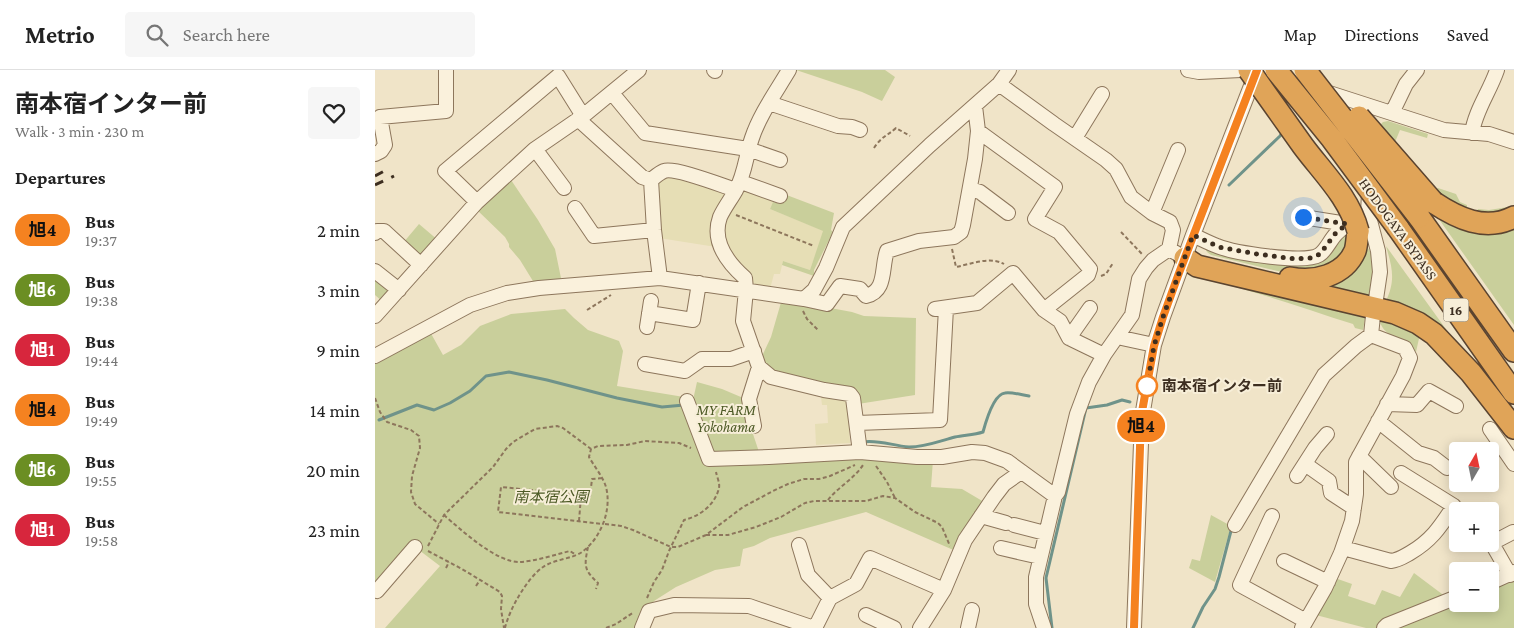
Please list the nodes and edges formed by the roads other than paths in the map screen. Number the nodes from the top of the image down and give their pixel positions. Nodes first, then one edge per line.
1 (446, 70) edge
2 (638, 70) edge
3 (789, 70) edge
4 (1009, 70) edge
5 (1188, 70) edge
6 (1241, 70) edge
7 (1249, 70) edge
8 (1258, 70) edge
9 (1276, 70) edge
10 (1305, 70) edge
11 (1314, 70) edge
12 (1417, 70) edge
13 (1497, 70) edge
14 (999, 84) junction
15 (612, 93) junction
16 (1102, 94) dead end
17 (769, 103) junction
18 (975, 106) junction
19 (1374, 107) junction
20 (1392, 113) junction
21 (580, 117) junction
22 (860, 130) dead end
23 (978, 131) junction
24 (1472, 133) junction
25 (1075, 138) junction
26 (1514, 142) edge
27 (748, 149) junction
28 (535, 150) junction
29 (1178, 150) dead end
30 (375, 154) edge
31 (779, 160) dead end
32 (651, 180) junction
33 (739, 186) junction
34 (564, 188) dead end
35 (970, 189) junction
36 (780, 196) dead end
37 (477, 202) junction
38 (575, 208) dead end
39 (1426, 209) junction
40 (1008, 213) dead end
41 (1152, 213) junction
42 (1303, 217) dead end
43 (1514, 217) edge
44 (1357, 223) junction
45 (654, 230) junction
46 (375, 233) edge
47 (1193, 235) junction
48 (1177, 253) junction
49 (421, 265) junction
50 (375, 271) edge
51 (660, 278) junction
52 (699, 283) junction
53 (399, 290) junction
54 (746, 290) junction
55 (804, 299) junction
56 (1376, 299) dead end
57 (1090, 308) dead end
58 (1044, 310) junction
59 (649, 313) dead end
60 (375, 316) edge
61 (1373, 316) dead end
62 (1371, 335) junction
63 (1117, 337) junction
64 (1069, 338) junction
65 (1154, 346) junction
66 (753, 351) junction
67 (1514, 351) edge
68 (1104, 355) junction
69 (375, 356) edge
70 (645, 364) dead end
71 (759, 367) junction
72 (1514, 393) edge
73 (687, 401) dead end
74 (1387, 404) junction
75 (1456, 406) dead end
76 (1378, 421) junction
77 (857, 423) junction
78 (754, 426) dead end
79 (1514, 428) edge
80 (1490, 429) dead end
81 (1327, 434) dead end
82 (860, 452) junction
83 (1359, 456) junction
84 (1305, 464) junction
85 (1514, 464) edge
86 (1447, 468) dead end
87 (1021, 472) junction
88 (1401, 473) dead end
89 (1297, 476) dead end
90 (1391, 487) dead end
91 (1055, 496) junction
92 (1354, 508) junction
93 (981, 516) junction
94 (1272, 516) dead end
95 (1235, 525) dead end
96 (1513, 532) edge
97 (1045, 533) junction
98 (1499, 538) edge
99 (799, 545) dead end
100 (415, 547) dead end
101 (1001, 548) dead end
102 (1343, 548) junction
103 (1498, 552) edge
104 (1040, 557) junction
105 (1284, 561) dead end
106 (1512, 573) edge
107 (1499, 579) edge
108 (1328, 582) junction
109 (944, 590) junction
110 (376, 592) edge
111 (830, 598) junction
112 (1449, 600) edge
113 (972, 610) dead end
114 (866, 615) dead end
115 (1304, 624) edge
116 (642, 628) edge
117 (815, 628) edge
118 (894, 628) edge
119 (920, 628) edge
120 (968, 628) edge
121 (1044, 628) edge
122 (1134, 628) edge
123 (1384, 628) edge

1 - 30 street
2 - 15 street
3 - 17 street
4 - 14 street
5 - 6 street
7 - 44 highway, bridge
8 - 19 street
8 - 47 street
9 - 72 highway, HODOGAYA BYPASS / 16, bridge
10 - 39 highway, HODOGAYA BYPASS / 16, bridge
11 - 39 highway, bridge
12 - 20 street
13 - 24 street
14 - 18 street
14 - 25 street
15 - 21 street
15 - 27 street
16 - 25 street
17 - 22 street
17 - 27 street
18 - 23 street
18 - 55 street
19 - 20 street
19 - 44 street
20 - 24 street
21 - 28 street
21 - 32 street
21 - 37 street
23 - 35 street
23 - 58 street
24 - 26 street
25 - 41 street
27 - 31 street
27 - 33 street
28 - 34 street
28 - 37 street
29 - 41 street
32 - 33 street
32 - 45 street
33 - 36 street
33 - 54 street
35 - 40 street
35 - 55 street
37 - 49 street
38 - 45 street
39 - 43 highway
39 - 67 highway, HODOGAYA BYPASS / 16
41 - 48 street
42 - 44 street
44 - 47 street
44 - 48 highway
44 - 56 street
45 - 51 street
46 - 49 street
47 - 48 street
48 - 63 street
48 - 65 street
48 - 79 highway
49 - 53 street
50 - 53 street
51 - 52 street
51 - 69 street
52 - 54 street
52 - 59 street
53 - 60 street
54 - 55 street
54 - 66 street
57 - 64 street
58 - 64 street
58 - 77 street
61 - 62 street
62 - 74 street
62 - 95 street
63 - 65 street
63 - 68 street
64 - 68 street
65 - 122 street
66 - 70 street
66 - 71 street
68 - 91 street
71 - 77 street
71 - 78 street
73 - 82 street
74 - 75 street
74 - 76 street
76 - 83 street
76 - 86 street
77 - 82 street
80 - 85 street
81 - 84 street
82 - 87 street
83 - 90 street
83 - 92 street
84 - 89 street
84 - 92 street
87 - 91 street
87 - 93 street
88 - 102 street
91 - 97 street
92 - 102 street
93 - 97 street
93 - 109 street
94 - 115 street
96 - 98 street
97 - 104 street
99 - 111 street
100 - 110 street
101 - 104 street
102 - 108 street
103 - 106 street
104 - 121 street
105 - 108 street
106 - 107 street
108 - 115 street
109 - 111 street
109 - 119 street
111 - 117 street
112 - 123 street
113 - 120 street
114 - 118 street
116 - 117 street

